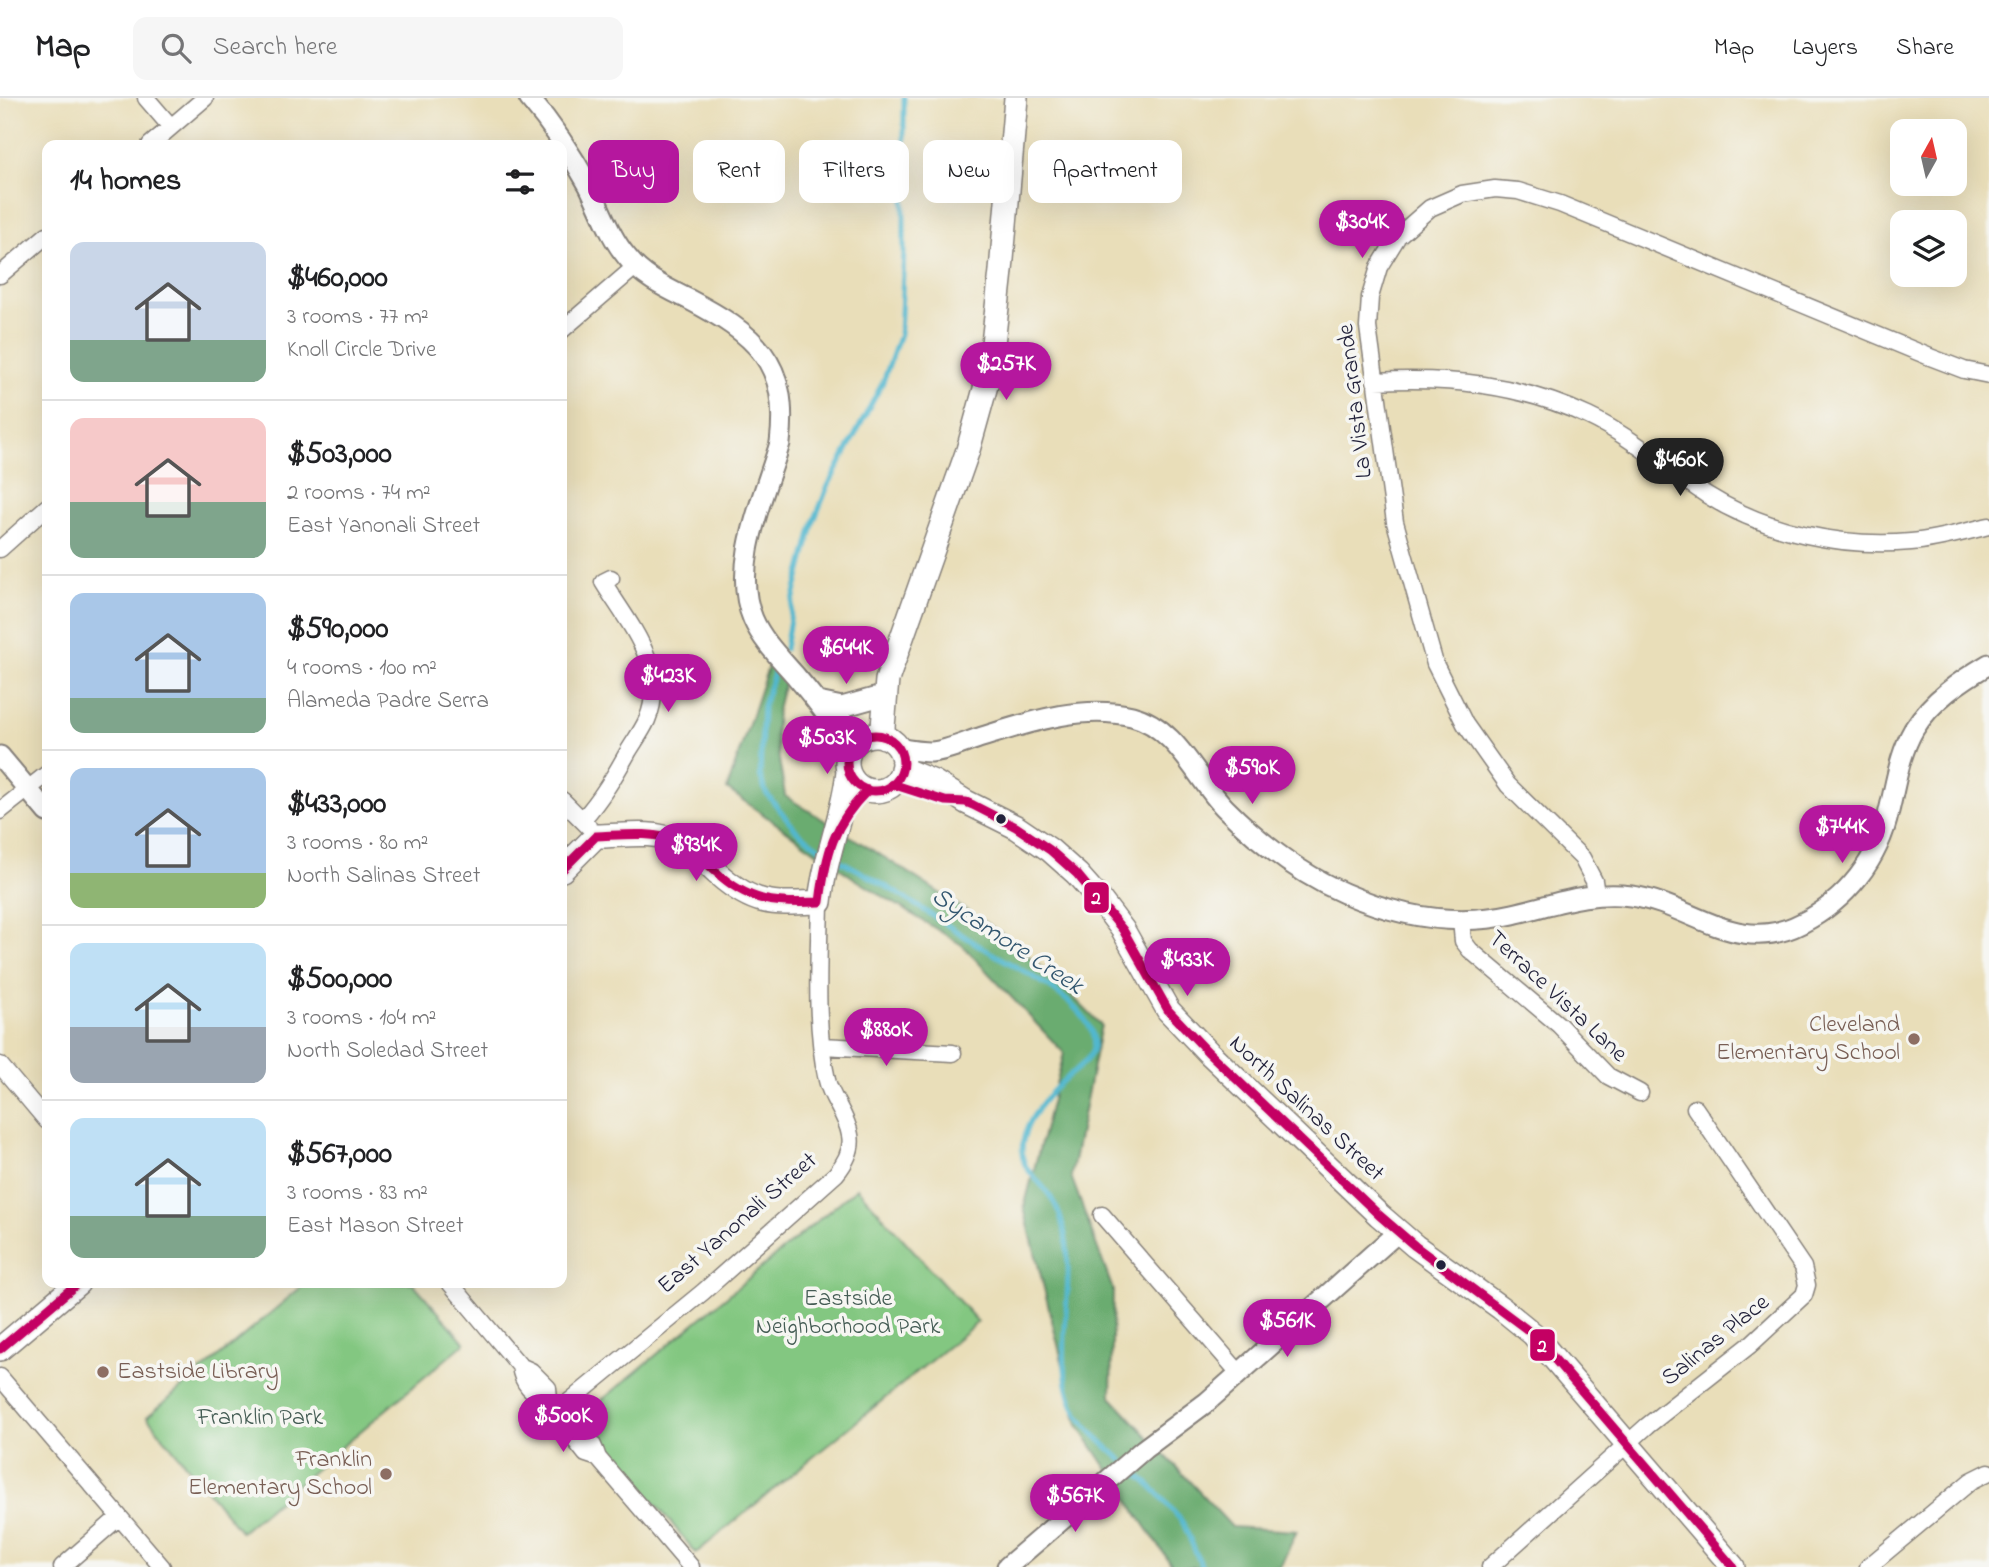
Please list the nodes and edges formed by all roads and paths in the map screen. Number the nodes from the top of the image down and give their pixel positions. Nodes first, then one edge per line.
1 (146, 98) edge
2 (205, 98) edge
3 (528, 98) edge
4 (1016, 98) edge
5 (171, 127) junction
6 (156, 140) edge
7 (559, 140) edge
8 (567, 151) edge
9 (42, 239) edge
10 (635, 267) junction
11 (0, 275) edge
12 (567, 326) edge
13 (1989, 375) edge
14 (1375, 381) junction
15 (42, 511) edge
16 (1989, 526) edge
17 (0, 549) edge
18 (611, 578) dead end
19 (1989, 664) edge
20 (881, 689) junction
21 (821, 706) junction
22 (938, 751) junction
23 (887, 754) junction
24 (0, 756) edge
25 (847, 765) junction
26 (42, 778) edge
27 (934, 782) junction
28 (28, 789) junction
29 (868, 790) junction
30 (966, 802) junction
31 (42, 806) edge
32 (567, 806) edge
33 (0, 811) edge
34 (839, 825) junction
35 (589, 828) junction
36 (567, 862) edge
37 (1596, 894) junction
38 (820, 902) junction
39 (1461, 920) junction
40 (822, 1046) junction
41 (953, 1053) dead end
42 (0, 1065) edge
43 (1640, 1093) dead end
44 (1695, 1108) dead end
45 (42, 1115) edge
46 (1102, 1215) dead end
47 (1399, 1231) junction
48 (72, 1288) edge
49 (454, 1288) edge
50 (0, 1349) edge
51 (1240, 1374) junction
52 (0, 1377) edge
53 (558, 1410) junction
54 (1628, 1444) junction
55 (1989, 1472) edge
56 (119, 1517) junction
57 (1500, 1564) edge
58 (62, 1567) edge
59 (162, 1567) edge
60 (691, 1567) edge
61 (1007, 1567) edge
62 (1733, 1567) edge
63 (1868, 1567) edge

1 - 5 street
2 - 5 street
3 - 7 street
4 - 20 main road
5 - 6 street
8 - 10 street
9 - 11 street
10 - 12 street
10 - 21 street
13 - 14 street, La Vista Grande
14 - 16 street
14 - 37 street, La Vista Grande
15 - 17 street
18 - 35 street
19 - 37 street
20 - 21 street
20 - 23 main road
21 - 23 street
21 - 25 street
22 - 23 street
22 - 27 street
22 - 39 street
23 - 25 main road
23 - 27 main road, North Salinas Street
23 - 29 main road
23 - 30 main road, North Salinas Street
24 - 28 street
25 - 29 main road
25 - 34 main road, East Yanonali Street
26 - 28 street
27 - 30 main road, North Salinas Street
28 - 31 street
28 - 33 street
29 - 34 main road, East Yanonali Street
30 - 47 main road, North Salinas Street
32 - 35 street
34 - 38 main road, East Yanonali Street
35 - 36 main road
35 - 38 main road
37 - 39 street
38 - 40 street, East Yanonali Street
39 - 43 street, Terrace Vista Lane
40 - 41 street
40 - 53 street, East Yanonali Street
42 - 45 street
44 - 54 street, Salinas Place
46 - 51 street
47 - 51 street
47 - 54 main road, North Salinas Street
48 - 50 main road
49 - 53 street
51 - 61 street
52 - 56 street
53 - 60 street
54 - 57 street, Salinas Place
54 - 62 main road, North Salinas Street
55 - 63 street
56 - 58 street
56 - 59 street

